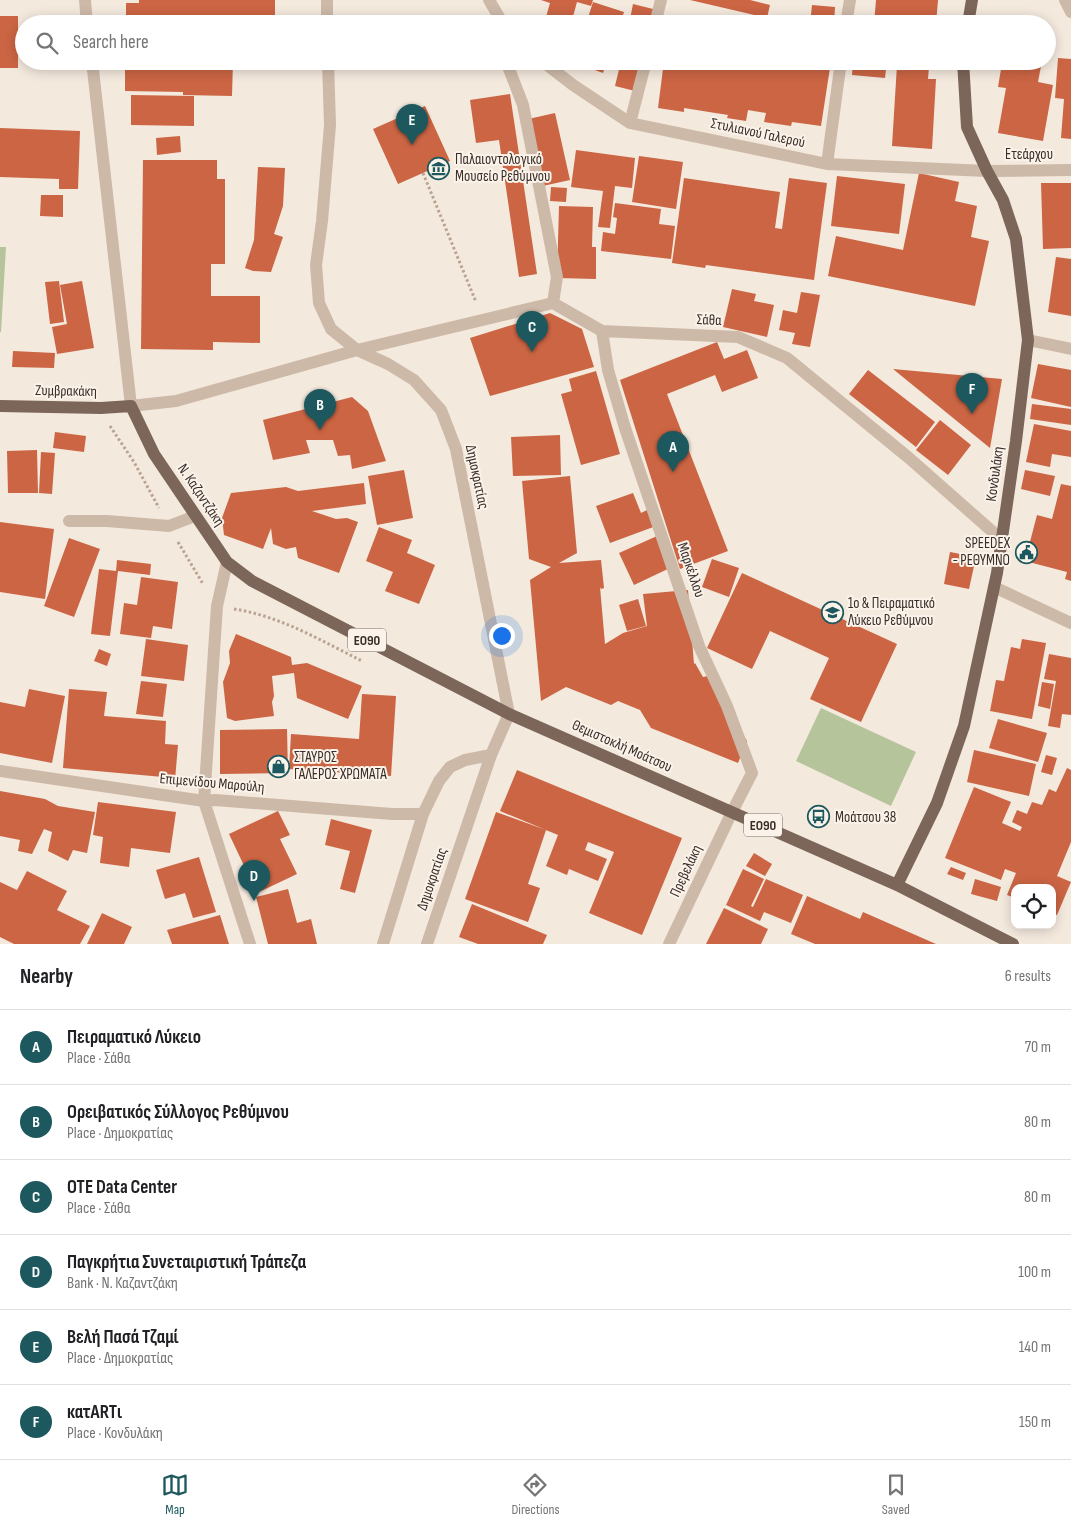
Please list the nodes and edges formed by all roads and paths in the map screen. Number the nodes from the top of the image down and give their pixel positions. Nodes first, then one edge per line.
1 (85, 0) edge
2 (327, 0) edge
3 (489, 0) edge
4 (661, 0) edge
5 (850, 0) edge
6 (972, 0) edge
7 (1064, 0) edge
8 (1071, 12) edge
9 (86, 15) edge
10 (327, 15) edge
11 (498, 15) edge
12 (657, 15) edge
13 (848, 15) edge
14 (970, 15) edge
15 (93, 70) edge
16 (328, 70) edge
17 (509, 70) edge
18 (554, 70) edge
19 (644, 70) edge
20 (840, 70) edge
21 (964, 70) edge
22 (630, 123) junction
23 (827, 164) junction
24 (1071, 170) edge
25 (987, 171) junction
26 (423, 173) dead end
27 (553, 303) junction
28 (483, 319) junction
29 (602, 331) junction
30 (1028, 340) junction
31 (1071, 349) edge
32 (357, 350) junction
33 (0, 406) edge
34 (131, 406) junction
35 (195, 516) junction
36 (69, 521) dead end
37 (1002, 540) junction
38 (227, 562) junction
39 (994, 587) junction
40 (1071, 623) edge
41 (509, 714) junction
42 (492, 756) junction
43 (0, 771) edge
44 (204, 801) junction
45 (732, 812) junction
46 (423, 814) junction
47 (898, 885) junction
48 (250, 944) edge
49 (382, 944) edge
50 (427, 944) edge
51 (669, 944) edge
52 (1012, 944) edge

1 - 9 street
2 - 10 street
3 - 11 street
4 - 12 street
5 - 13 street
6 - 14 main road
7 - 8 street
15 - 34 street, Ν. Καζαντζάκη
16 - 32 street, Δημοκρατίας
17 - 27 street
18 - 22 street, Στυλιανού Γαλερού
19 - 22 street
20 - 23 street
21 - 25 main road, Κονδυλάκη
22 - 23 street, Στυλιανού Γαλερού
23 - 25 street, Στυλιανού Γαλερού
24 - 25 street, Ετεάρχου
25 - 30 main road, Κονδυλάκη
26 - 28 path
27 - 28 street
27 - 29 street, Σάθα
28 - 32 street
29 - 37 street, Σάθα
29 - 45 street, Μαρκέλλου
30 - 31 street
30 - 37 main road, Κονδυλάκη
32 - 34 street
32 - 41 street, Δημοκρατίας
33 - 34 main road, Ζυμβρακάκη
34 - 35 main road, Ν. Καζαντζάκη / ΕΟ90
35 - 36 street
35 - 38 main road, Ν. Καζαντζάκη / ΕΟ90
37 - 39 main road, Κονδυλάκη
38 - 41 main road, Θεμιστοκλή Μοάτσου / ΕΟ90
38 - 44 street
39 - 40 street
39 - 47 main road, Κονδυλάκη
41 - 42 street, Δημοκρατίας
41 - 45 main road, Θεμιστοκλή Μοάτσου / ΕΟ90
42 - 46 street
42 - 50 street, Δημοκρατίας
43 - 44 street, Επιμενίδου Μαρούλη
44 - 46 street, Επιμενίδου Μαρούλη
44 - 48 street
45 - 47 main road, Θεμιστοκλή Μοάτσου / ΕΟ90
45 - 51 street, Πρεβελάκη
46 - 49 street
47 - 52 main road, Θεμιστοκλή Μοάτσου / ΕΟ90

